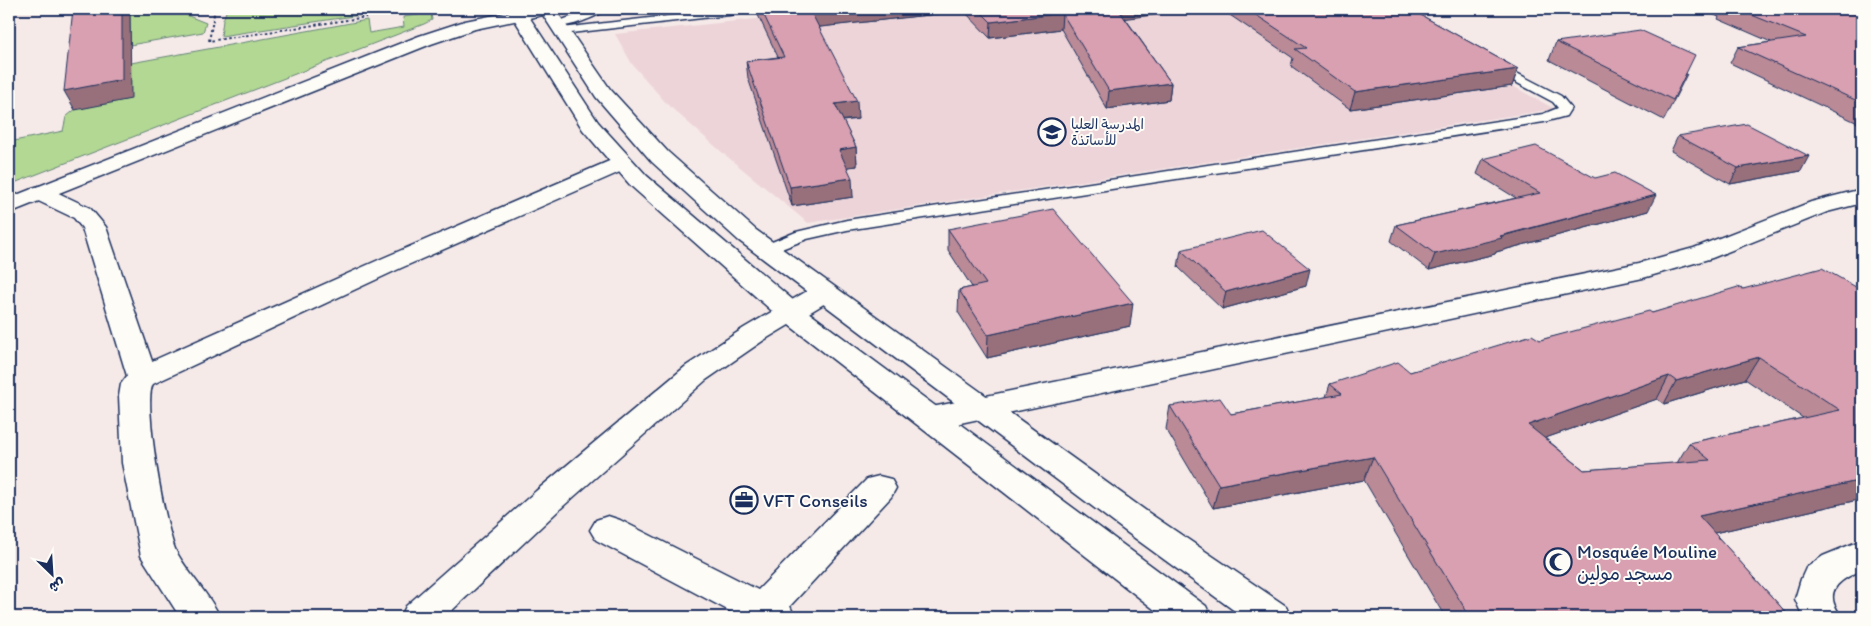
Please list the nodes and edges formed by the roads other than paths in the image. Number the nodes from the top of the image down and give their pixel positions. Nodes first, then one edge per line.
1 (601, 9) edge
2 (755, 9) edge
3 (518, 11) edge
4 (553, 18) edge
5 (1481, 58) edge
6 (621, 163) junction
7 (40, 193) junction
8 (1862, 196) edge
9 (9, 206) edge
10 (766, 250) junction
11 (823, 293) junction
12 (790, 312) junction
13 (142, 377) junction
14 (980, 408) junction
15 (932, 418) junction
16 (879, 488) dead end
17 (608, 530) dead end
18 (1862, 554) edge
19 (764, 615) edge
20 (202, 617) edge
21 (420, 617) edge
22 (1192, 617) edge
23 (1272, 617) edge
24 (1822, 617) edge

1 - 4 lane
2 - 4 lane
3 - 4 street
3 - 6 street
3 - 7 street
4 - 10 street
5 - 10 lane
6 - 12 street
6 - 13 street
7 - 9 street
7 - 13 street
8 - 14 street
10 - 11 street
11 - 12 street
11 - 14 street
12 - 15 street
12 - 21 street
13 - 20 street
14 - 15 street
14 - 23 street
15 - 22 street
16 - 19 street
17 - 19 street
18 - 24 street

